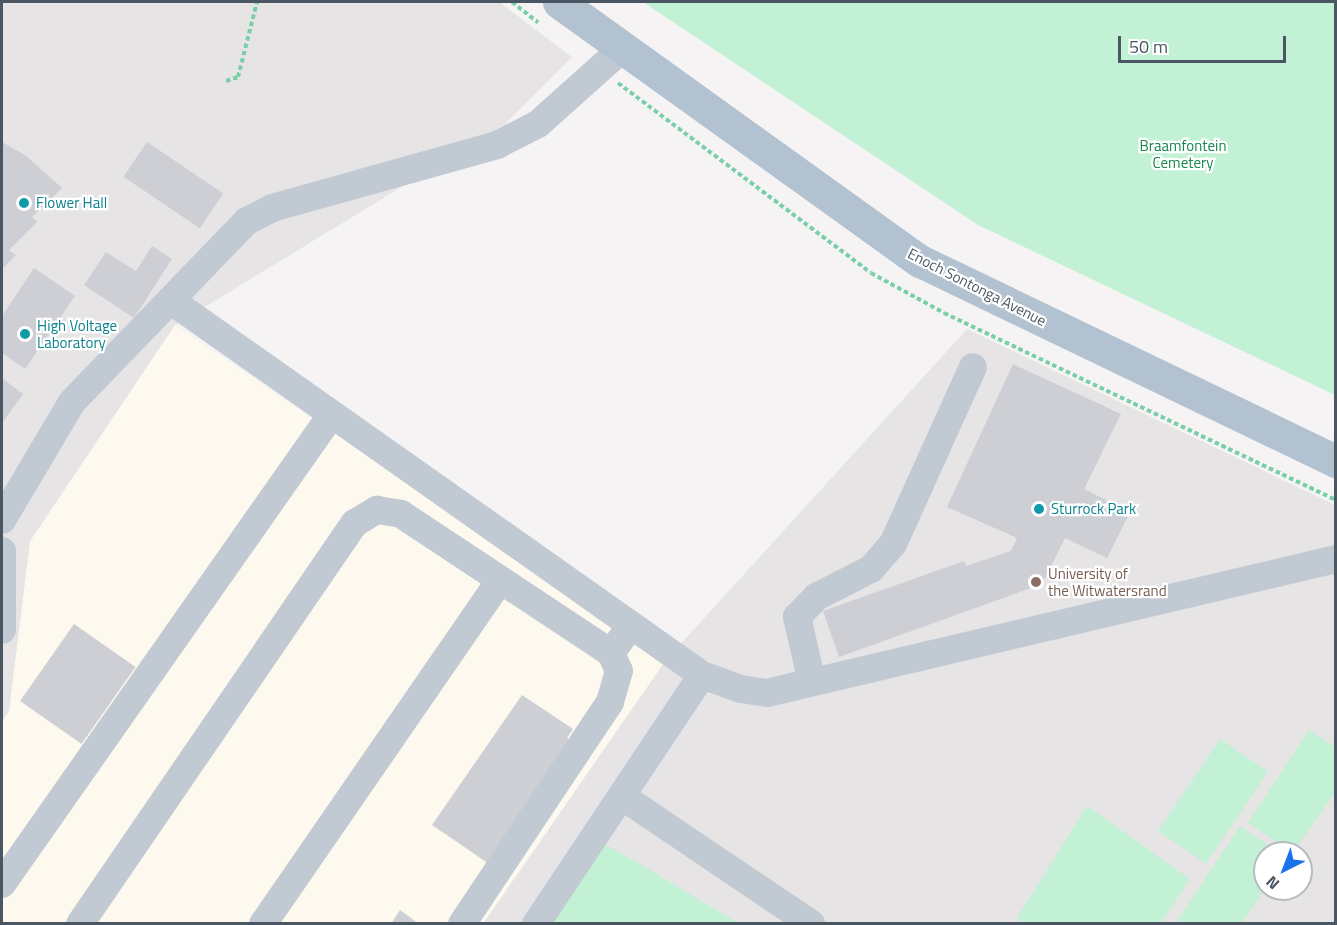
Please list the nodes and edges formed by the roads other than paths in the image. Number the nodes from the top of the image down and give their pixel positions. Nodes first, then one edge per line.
1 (560, 2) edge
2 (623, 48) junction
3 (173, 302) junction
4 (973, 367) dead end
5 (332, 414) junction
6 (1335, 461) edge
7 (2, 520) edge
8 (2, 550) edge
9 (1335, 559) edge
10 (500, 580) junction
11 (631, 625) junction
12 (2, 630) edge
13 (611, 653) junction
14 (702, 675) junction
15 (812, 682) junction
16 (623, 798) junction
17 (2, 884) edge
18 (80, 924) edge
19 (263, 924) edge
20 (462, 924) edge
21 (536, 924) edge
22 (811, 924) edge

1 - 2 main road, Enoch Sontonga Avenue
2 - 3 lane
2 - 6 main road, Enoch Sontonga Avenue
3 - 5 lane
3 - 7 lane
4 - 15 lane
5 - 11 lane
5 - 17 lane
8 - 12 lane
9 - 15 lane
10 - 13 lane
10 - 18 lane
10 - 19 lane
11 - 13 lane
11 - 14 lane
13 - 20 lane
14 - 15 lane
14 - 16 lane
16 - 21 lane
16 - 22 lane

